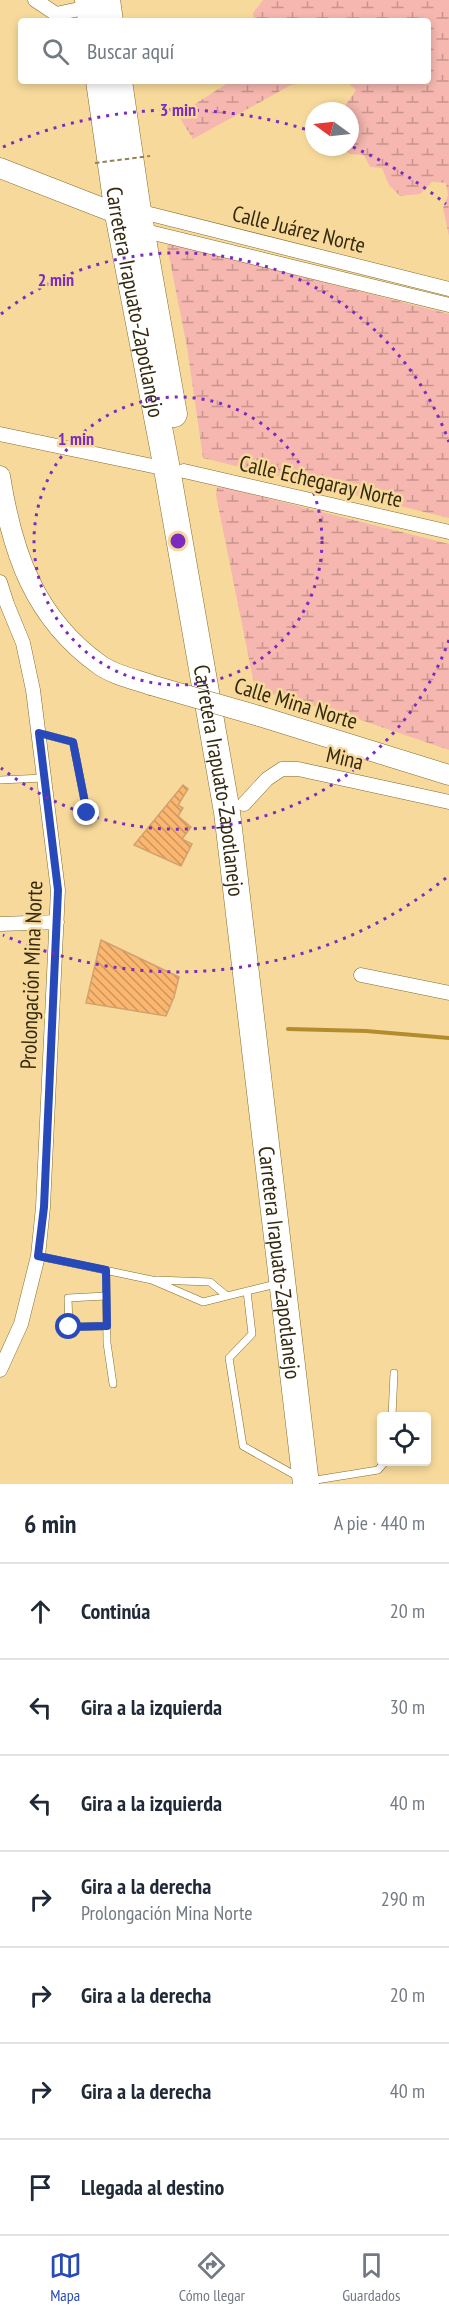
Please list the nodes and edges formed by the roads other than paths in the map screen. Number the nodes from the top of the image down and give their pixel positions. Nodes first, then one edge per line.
1 (35, 0) edge
2 (94, 7) edge
3 (54, 17) edge
4 (107, 18) edge
5 (100, 84) edge
6 (119, 84) edge
7 (0, 168) edge
8 (132, 218) junction
9 (337, 261) junction
10 (333, 277) junction
11 (449, 289) edge
12 (449, 305) edge
13 (0, 434) edge
14 (175, 470) junction
15 (0, 476) edge
16 (449, 532) edge
17 (0, 582) edge
18 (39, 733) junction
19 (449, 775) edge
20 (44, 778) junction
21 (0, 780) edge
22 (449, 802) edge
23 (244, 804) junction
24 (87, 813) dead end
25 (57, 922) junction
26 (0, 924) edge
27 (361, 975) dead end
28 (449, 993) edge
29 (38, 1256) junction
30 (106, 1270) junction
31 (152, 1280) junction
32 (282, 1283) junction
33 (247, 1291) junction
34 (106, 1296) junction
35 (227, 1296) junction
36 (107, 1326) junction
37 (0, 1370) edge
38 (394, 1373) dead end
39 (113, 1384) dead end
40 (392, 1412) edge
41 (381, 1466) edge
42 (311, 1482) edge

1 - 3 street
2 - 3 street
2 - 4 highway
5 - 8 highway, Carretera Irapuato-Zapotlanejo
6 - 8 highway
7 - 8 street
8 - 9 street, Calle Juárez Norte
8 - 10 street, Calle Juárez Norte
8 - 14 highway
9 - 10 street
9 - 11 street, Calle Juárez Norte
10 - 12 street, Calle Juárez Norte
13 - 14 street, Calle Echegaray Norte
14 - 16 street, Calle Echegaray Norte
14 - 23 highway
14 - 32 highway, Carretera Irapuato-Zapotlanejo
15 - 19 street, Calle Mina Norte, bridge
17 - 18 street, Prolongación Mina Norte
18 - 20 street, Prolongación Mina Norte
18 - 24 lane
20 - 21 lane
20 - 25 street, Prolongación Mina Norte
22 - 23 street, Mina
23 - 42 highway
25 - 26 street
25 - 29 street, Prolongación Mina Norte
27 - 28 street
29 - 30 lane
29 - 37 street, Prolongación Mina Norte
30 - 31 lane
30 - 34 lane
31 - 35 lane
31 - 35 lane
32 - 33 lane
32 - 42 highway, Carretera Irapuato-Zapotlanejo
33 - 35 lane
33 - 42 lane
34 - 36 lane
34 - 36 lane
36 - 39 lane
38 - 40 lane
41 - 42 lane

